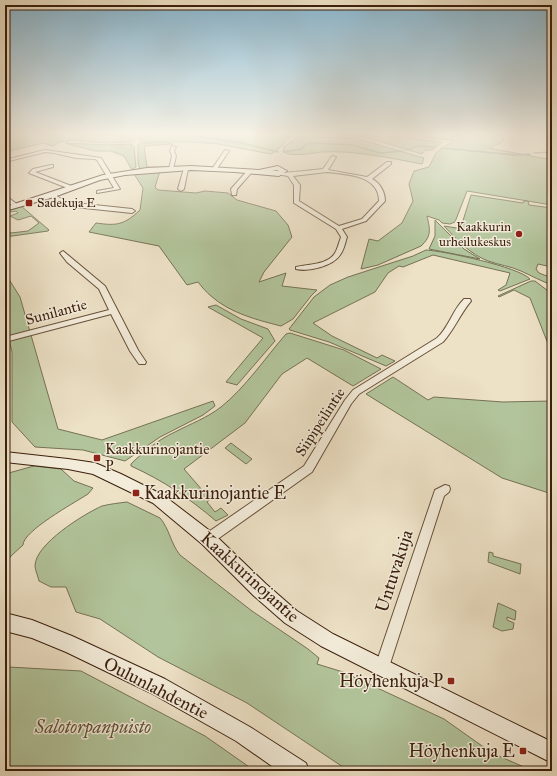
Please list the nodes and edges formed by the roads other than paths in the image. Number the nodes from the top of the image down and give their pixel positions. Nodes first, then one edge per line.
1 (34, 171) edge
2 (106, 171) edge
3 (140, 171) edge
4 (185, 171) edge
5 (240, 171) edge
6 (324, 171) edge
7 (326, 171) edge
8 (378, 171) edge
9 (249, 172) junction
10 (279, 174) joint
11 (109, 176) junction
12 (291, 176) junction
13 (368, 179) junction
14 (72, 188) junction
15 (117, 189) junction
16 (181, 189) dead end
17 (99, 192) dead end
18 (234, 194) dead end
19 (52, 195) junction
20 (120, 195) dead end
21 (5, 197) edge
22 (16, 206) junction
23 (5, 208) edge
24 (132, 212) dead end
25 (338, 228) junction
26 (63, 254) dead end
27 (298, 268) dead end
28 (467, 301) dead end
29 (114, 311) junction
30 (5, 340) edge
31 (142, 362) dead end
32 (5, 457) edge
33 (30, 461) junction
34 (5, 465) edge
35 (445, 489) dead end
36 (208, 539) junction
37 (5, 622) edge
38 (382, 667) junction
39 (552, 753) edge
40 (298, 771) edge

1 - 14 street
2 - 11 street
3 - 11 street
4 - 16 street
5 - 9 street
6 - 12 street
7 - 13 street
8 - 13 street
9 - 10 street
9 - 18 street
10 - 12 street
11 - 14 street
11 - 15 street
12 - 25 street
13 - 25 street
14 - 19 street
15 - 17 street
15 - 20 street
19 - 22 street
19 - 24 street
21 - 22 street
22 - 23 street
25 - 27 street
26 - 29 street
28 - 36 street, Siipipeilintie
29 - 30 street, Sunilantie
29 - 31 street
32 - 33 street, Kaakkurinojantie
33 - 34 street, Kaakkurinojantie
33 - 36 street, Kaakkurinojantie
35 - 38 street, Untuvakuja
36 - 38 street, Kaakkurinojantie
37 - 40 street, Oulunlahdentie
38 - 39 street, Kaakkurinojantie

